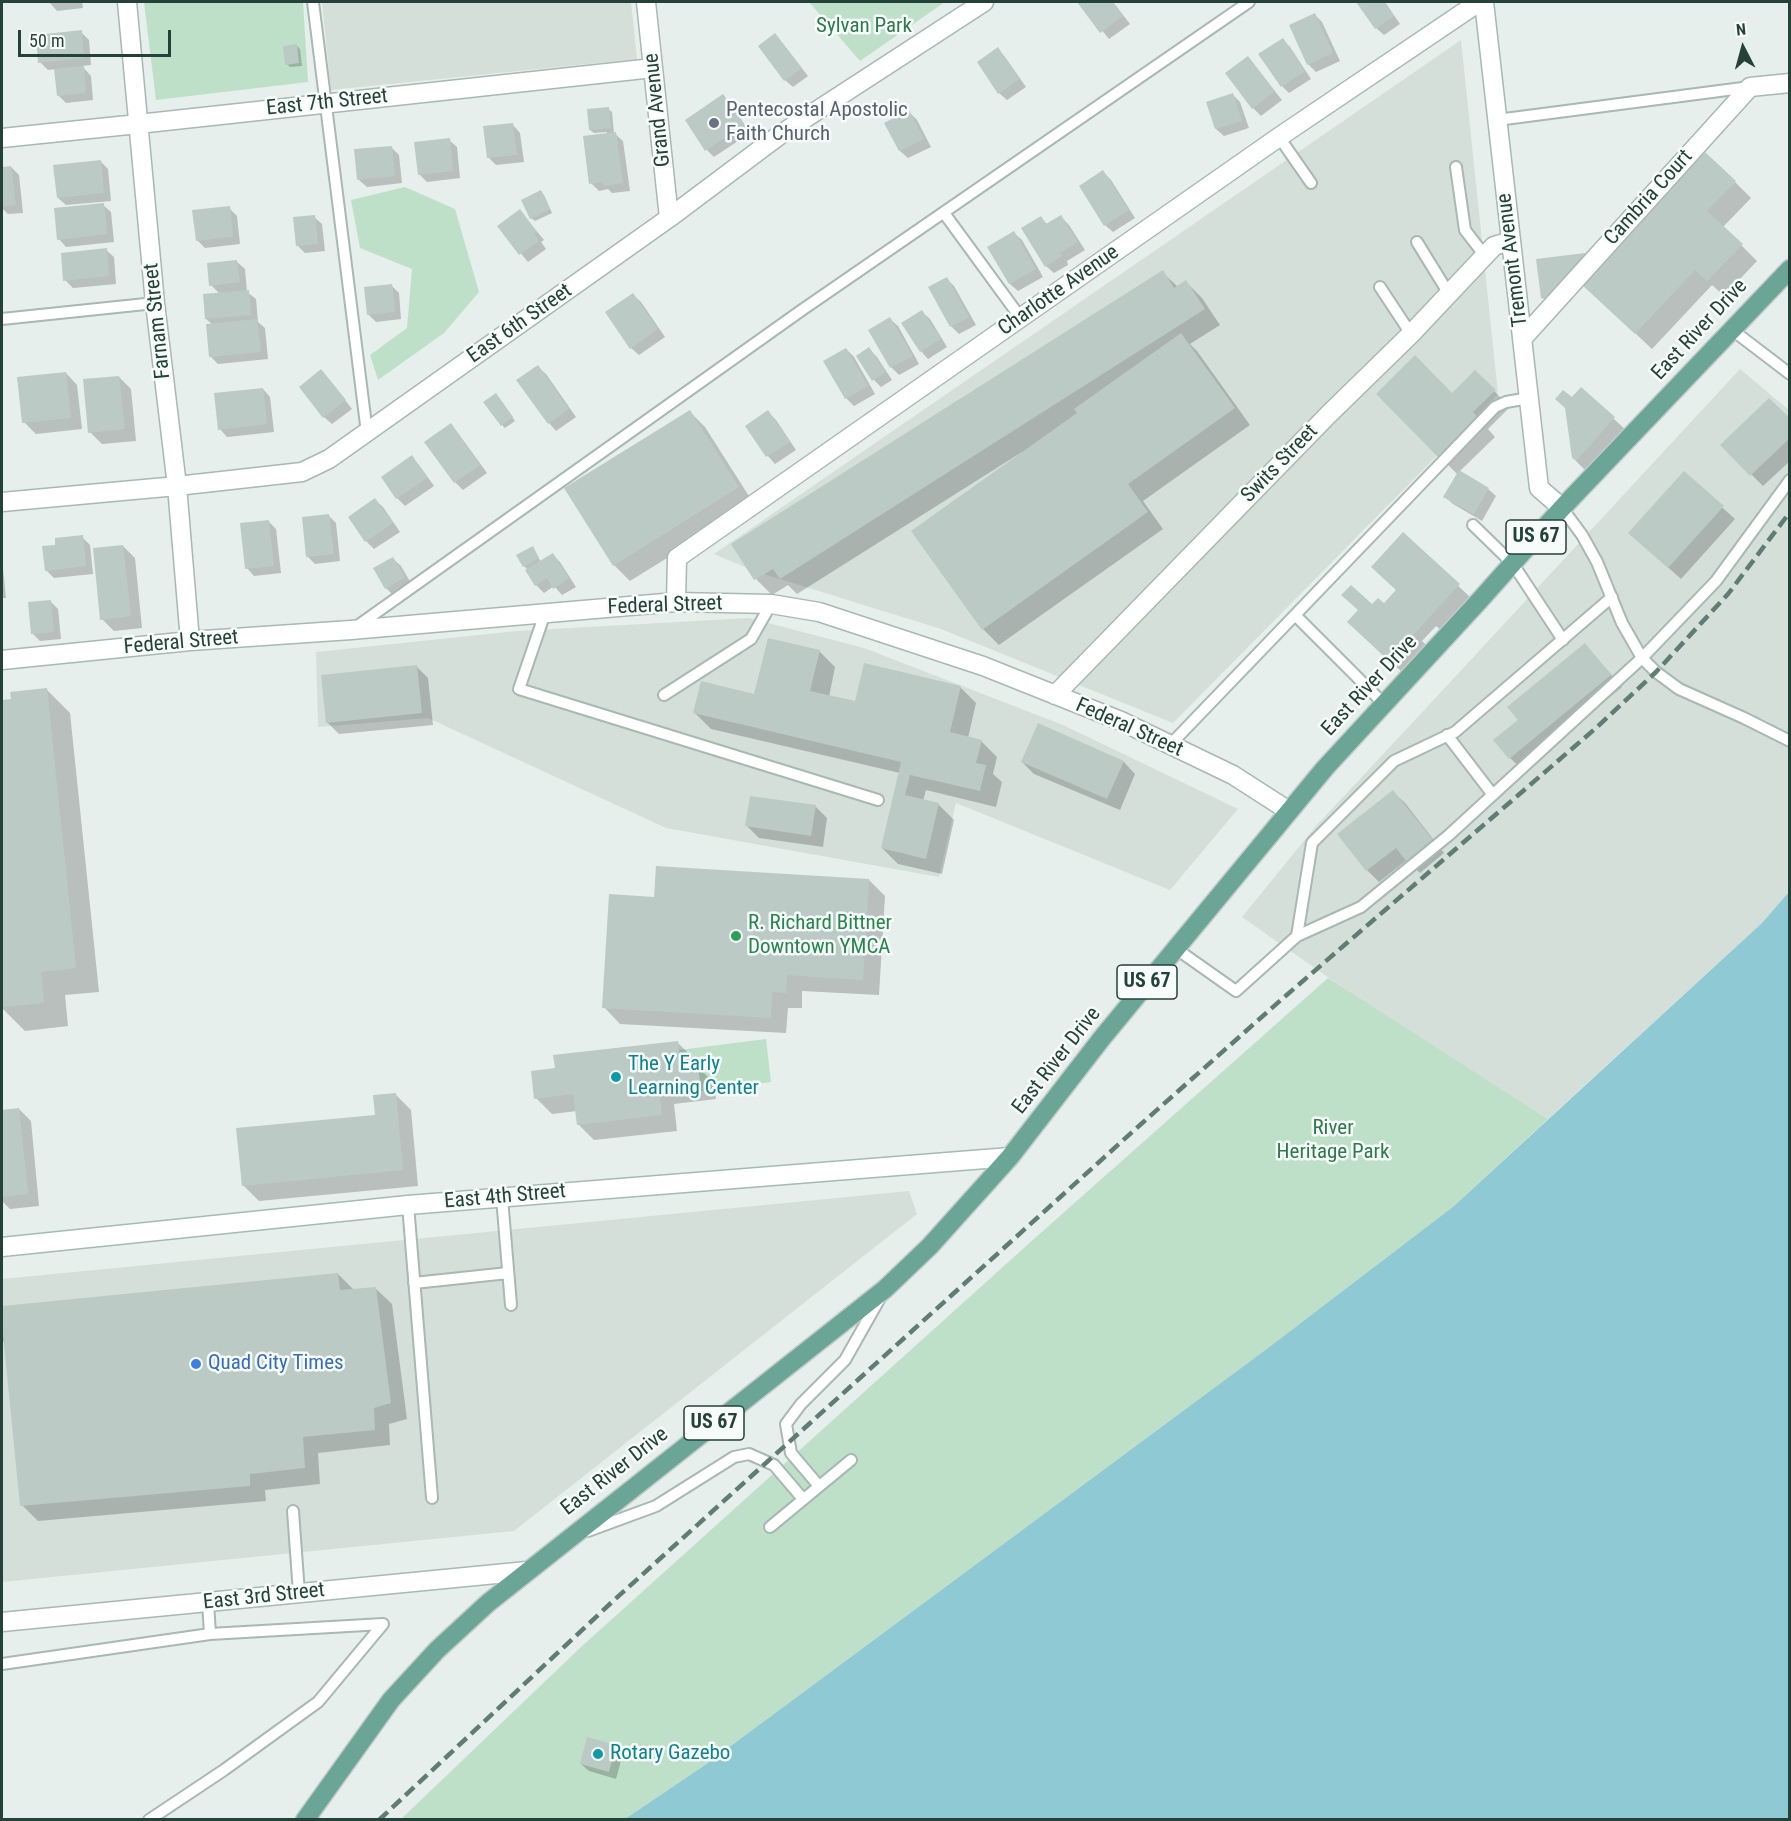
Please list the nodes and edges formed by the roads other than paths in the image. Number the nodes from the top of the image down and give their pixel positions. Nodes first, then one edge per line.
1 (127, 2) edge
2 (313, 2) edge
3 (984, 2) edge
4 (1249, 2) edge
5 (1479, 2) edge
6 (1484, 2) edge
7 (648, 3) edge
8 (653, 68) junction
9 (1790, 83) edge
10 (1750, 87) junction
11 (324, 104) junction
12 (1497, 120) junction
13 (138, 124) junction
14 (1279, 137) junction
15 (2, 138) edge
16 (1456, 167) dead end
17 (1311, 183) dead end
18 (944, 213) junction
19 (669, 218) junction
20 (1510, 241) junction
21 (1417, 242) dead end
22 (1485, 256) junction
23 (1790, 269) edge
24 (1380, 287) dead end
25 (1449, 294) junction
26 (155, 303) junction
27 (1020, 317) junction
28 (2, 319) edge
29 (1731, 329) junction
30 (1411, 334) junction
31 (1522, 339) junction
32 (1790, 374) edge
33 (1529, 398) junction
34 (367, 433) junction
35 (1790, 480) edge
36 (177, 486) junction
37 (2, 502) edge
38 (1562, 508) junction
39 (1473, 525) dead end
40 (1513, 564) junction
41 (1612, 597) junction
42 (676, 602) junction
43 (771, 604) junction
44 (545, 613) junction
45 (1295, 615) junction
46 (351, 630) junction
47 (1563, 640) junction
48 (190, 641) junction
49 (1642, 658) junction
50 (2, 660) edge
51 (664, 695) dead end
52 (1055, 695) junction
53 (1384, 704) junction
54 (1448, 735) junction
55 (1790, 741) edge
56 (1170, 745) junction
57 (1493, 795) junction
58 (878, 800) dead end
59 (1289, 811) junction
60 (1297, 936) junction
61 (1175, 948) junction
62 (1010, 1157) junction
63 (502, 1198) junction
64 (408, 1205) junction
65 (2, 1247) edge
66 (508, 1274) junction
67 (414, 1283) junction
68 (885, 1289) junction
69 (511, 1305) dead end
70 (851, 1460) dead end
71 (819, 1486) junction
72 (432, 1498) dead end
73 (803, 1499) junction
74 (292, 1512) dead end
75 (770, 1527) dead end
76 (568, 1538) junction
77 (527, 1570) junction
78 (299, 1593) junction
79 (208, 1602) junction
80 (2, 1622) edge
81 (210, 1634) junction
82 (2, 1664) edge
83 (149, 1820) edge
84 (305, 1820) edge

1 - 13 street, Farnam Street
2 - 11 lane
3 - 19 street, East 6th Street
4 - 18 lane
5 - 14 street, Charlotte Avenue
6 - 12 street, Tremont Avenue
7 - 8 street, Grand Avenue
8 - 11 street, East 7th Street
8 - 19 street, Grand Avenue
9 - 10 street
10 - 12 lane
10 - 31 street, Cambria Court
11 - 13 street, East 7th Street
11 - 34 lane
12 - 20 street, Tremont Avenue
13 - 15 street, East 7th Street
13 - 26 street, Farnam Street
14 - 17 lane
14 - 27 street, Charlotte Avenue
16 - 22 lane
18 - 27 lane
18 - 46 lane
19 - 34 street, East 6th Street
20 - 22 street, Swits Street
20 - 31 street, Tremont Avenue
21 - 25 lane
22 - 25 street, Swits Street
23 - 29 main road, East River Drive / US 67
24 - 30 lane
25 - 30 street, Swits Street
26 - 28 lane
26 - 36 street, Farnam Street
27 - 42 street, Charlotte Avenue
29 - 32 lane
29 - 38 main road, East River Drive / US 67
30 - 52 street, Swits Street
31 - 33 street, Tremont Avenue
33 - 38 street, Tremont Avenue
33 - 45 lane
34 - 36 street, East 6th Street
35 - 49 lane
36 - 37 street, East 6th Street
36 - 48 street, Farnam Street
38 - 40 main road, East River Drive / US 67
38 - 41 lane
39 - 40 lane
40 - 47 lane
40 - 53 main road, East River Drive / US 67
41 - 47 lane
41 - 49 lane
42 - 43 street, Federal Street
42 - 44 street, Federal Street
43 - 51 lane
43 - 52 street, Federal Street
44 - 46 street, Federal Street
44 - 58 lane
45 - 53 lane
45 - 56 lane
46 - 48 street, Federal Street
47 - 54 lane
48 - 50 street, Federal Street
49 - 55 lane
49 - 57 lane
52 - 56 street, Federal Street
53 - 59 main road, East River Drive / US 67
54 - 57 lane
54 - 60 lane
56 - 59 street, Federal Street
57 - 60 lane
59 - 61 main road, East River Drive / US 67
60 - 61 lane
61 - 62 main road, East River Drive / US 67
62 - 63 street, East 4th Street
62 - 68 main road, East River Drive / US 67
63 - 64 street, East 4th Street
63 - 66 lane
64 - 65 street, East 4th Street
64 - 67 lane
66 - 67 lane
66 - 69 lane
67 - 72 lane
68 - 71 lane
68 - 76 main road, East River Drive / US 67
70 - 71 lane
71 - 73 lane
73 - 75 lane
73 - 76 lane
74 - 78 lane
76 - 77 main road, East River Drive / US 67
77 - 78 street, East 3rd Street
77 - 84 main road, East River Drive / US 67
78 - 79 street, East 3rd Street
79 - 80 street, East 3rd Street
79 - 81 lane
81 - 82 lane
81 - 83 lane

